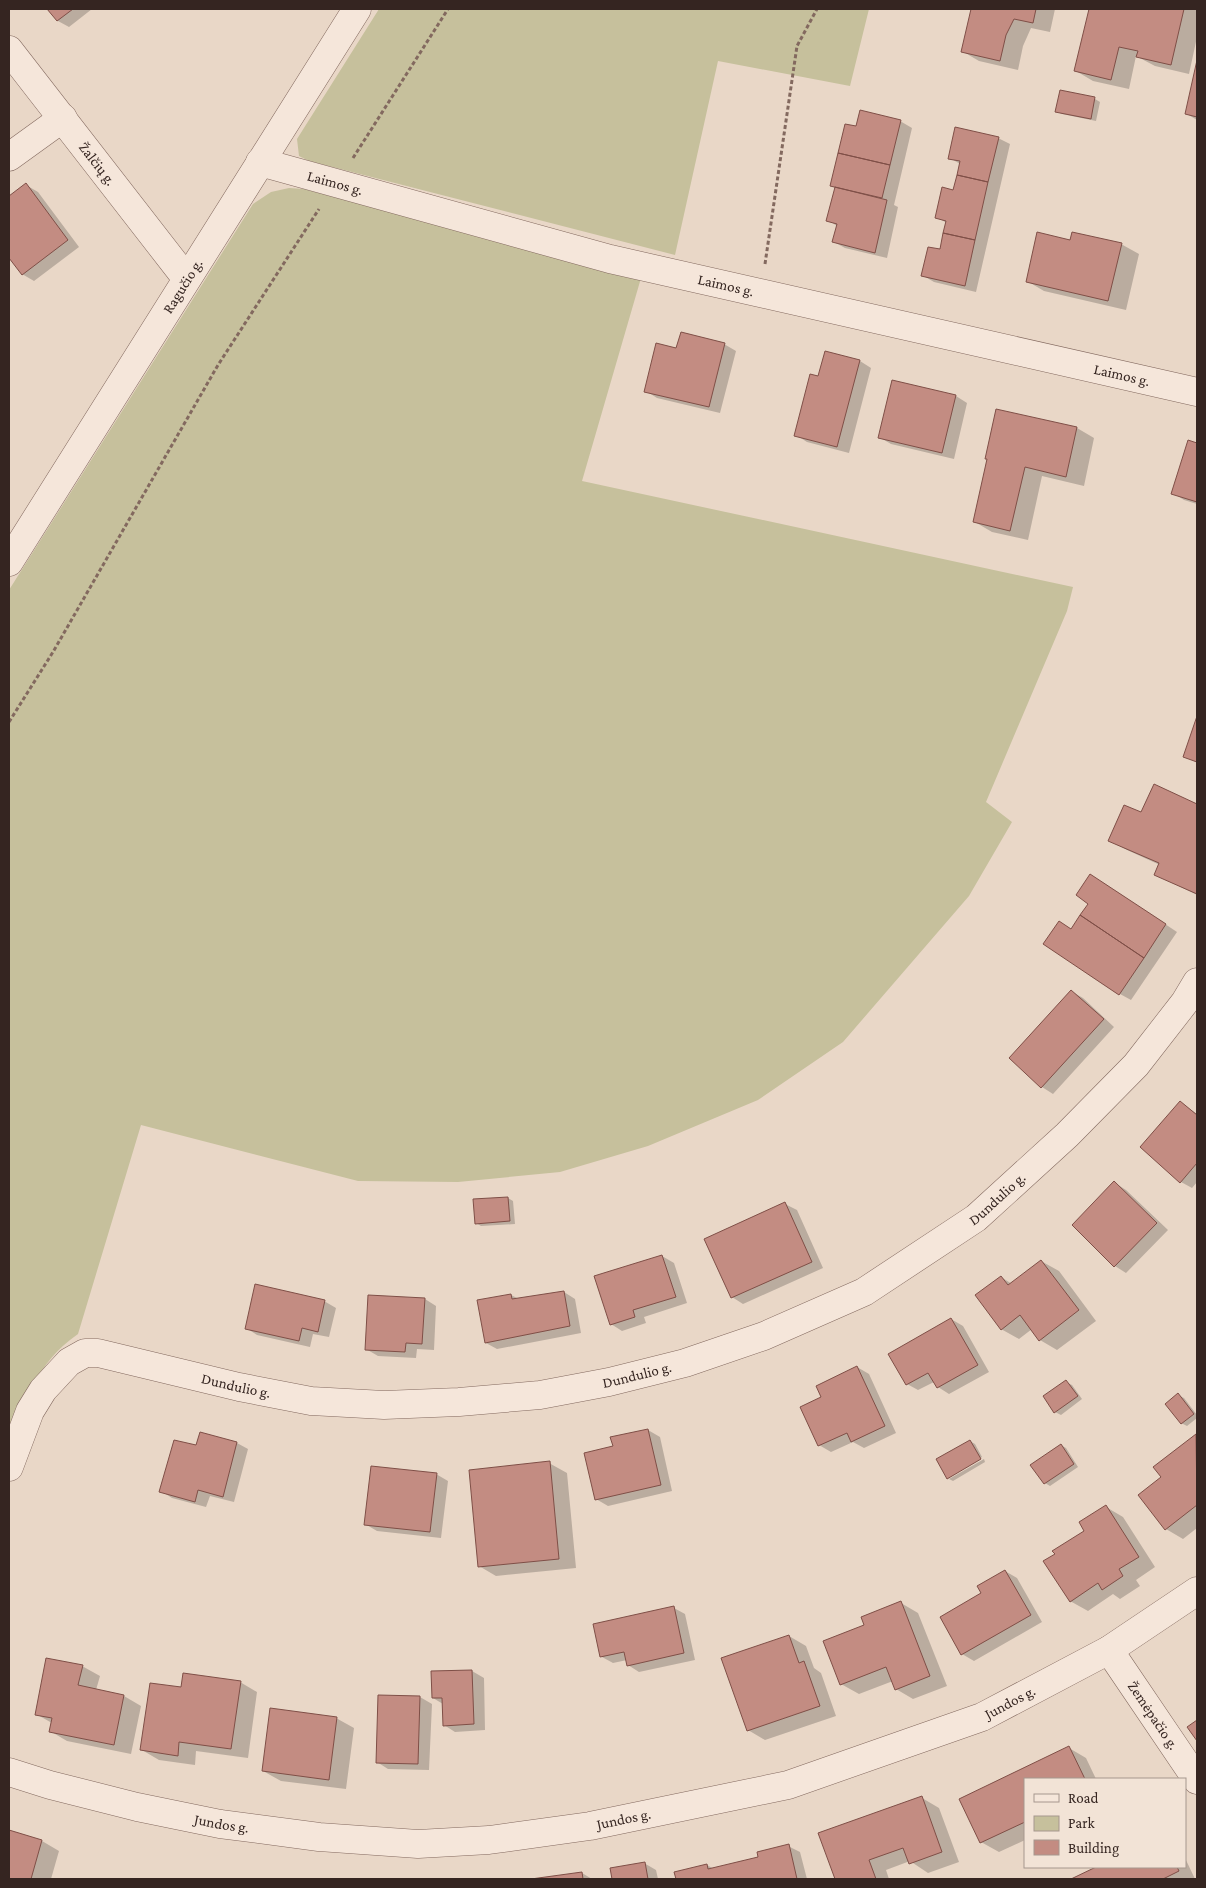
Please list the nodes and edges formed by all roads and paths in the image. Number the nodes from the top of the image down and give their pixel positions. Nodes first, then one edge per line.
1 (356, 9) edge
2 (448, 9) edge
3 (817, 9) edge
4 (9, 50) edge
5 (63, 118) junction
6 (9, 157) edge
7 (260, 162) junction
8 (336, 183) junction
9 (186, 278) junction
10 (761, 292) junction
11 (1197, 392) edge
12 (9, 562) edge
13 (9, 722) edge
14 (1197, 982) edge
15 (9, 1467) edge
16 (1197, 1591) edge
17 (1109, 1650) junction
18 (9, 1772) edge
19 (1197, 1780) edge

1 - 7 street, Ragučio g.
2 - 8 path
3 - 10 path
4 - 5 street, Žalčių g.
5 - 6 street
5 - 9 street, Žalčių g.
7 - 8 street, Laimos g.
7 - 9 street, Ragučio g.
8 - 10 street, Laimos g.
8 - 13 path
9 - 12 street, Ragučio g.
10 - 11 street, Laimos g.
14 - 15 street, Dundulio g.
16 - 17 street, Jundos g.
17 - 18 street, Jundos g.
17 - 19 street, Žemėpačio g.

